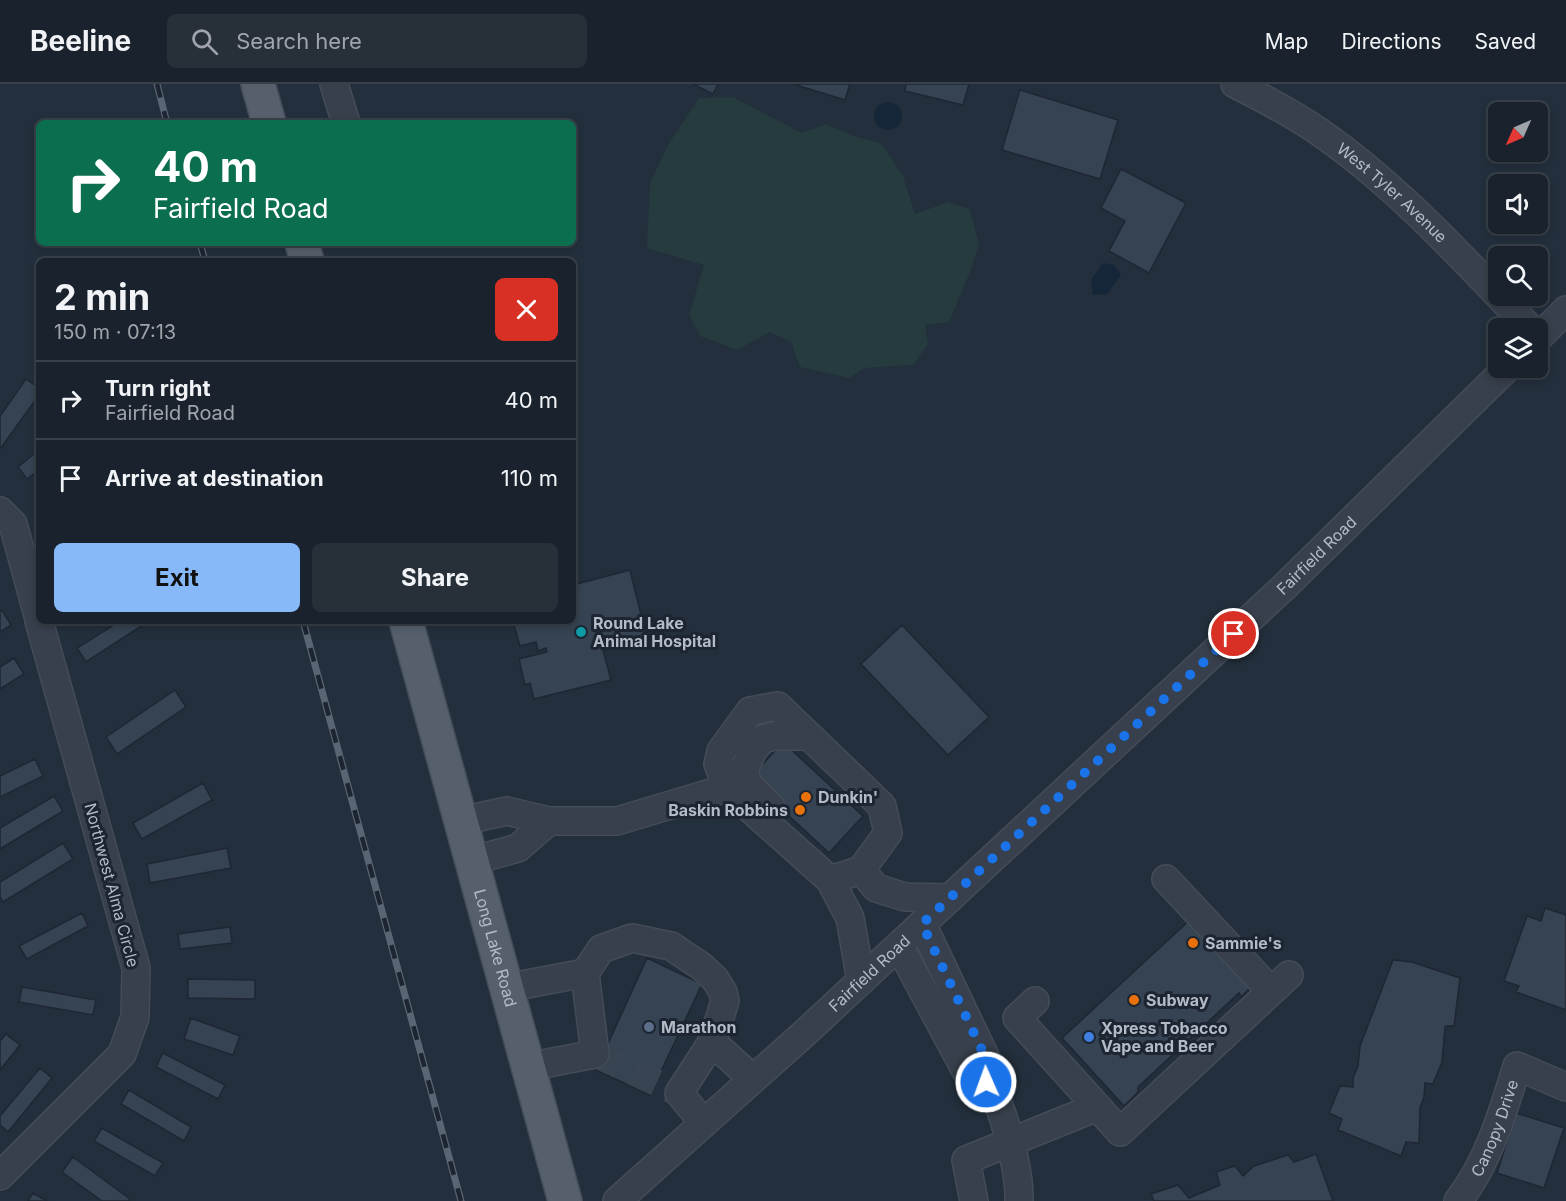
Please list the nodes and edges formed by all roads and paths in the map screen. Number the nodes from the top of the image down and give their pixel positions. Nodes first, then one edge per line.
1 (258, 84) edge
2 (334, 84) edge
3 (1234, 84) edge
4 (268, 120) edge
5 (345, 120) edge
6 (1566, 310) edge
7 (1520, 318) edge
8 (1548, 327) edge
9 (1497, 378) edge
10 (0, 511) edge
11 (36, 609) edge
12 (40, 624) edge
13 (407, 624) edge
14 (809, 736) junction
15 (727, 788) junction
16 (461, 821) junction
17 (549, 821) junction
18 (795, 850) junction
19 (471, 861) junction
20 (861, 870) junction
21 (1166, 879) dead end
22 (830, 880) junction
23 (950, 898) junction
24 (922, 924) junction
25 (899, 946) junction
26 (585, 972) junction
27 (861, 981) junction
28 (506, 988) junction
29 (1035, 1001) dead end
30 (712, 1042) junction
31 (527, 1067) junction
32 (753, 1079) junction
33 (986, 1082) junction
34 (1566, 1087) edge
35 (1097, 1107) junction
36 (704, 1124) junction
37 (1010, 1143) junction
38 (1, 1172) edge
39 (565, 1201) edge
40 (617, 1201) edge
41 (974, 1201) edge
42 (1019, 1201) edge
43 (1458, 1201) edge

1 - 4 main road
2 - 5 street
3 - 7 street, West Tyler Avenue
6 - 8 street
9 - 23 street, Fairfield Road
10 - 11 street, Northwest Alma Circle
12 - 38 street, Northwest Alma Circle
13 - 16 main road, Long Lake Road
14 - 15 street
14 - 18 street
14 - 20 street
15 - 17 street
15 - 18 street
16 - 17 street
16 - 19 main road, Long Lake Road
17 - 19 street
18 - 22 street
19 - 28 main road, Long Lake Road
20 - 22 street
20 - 23 street
21 - 35 street
22 - 27 street
23 - 24 street, Fairfield Road
24 - 25 street, Fairfield Road
24 - 33 street
25 - 27 street, Fairfield Road
25 - 33 street
26 - 28 street
26 - 30 street
26 - 31 street
27 - 32 street, Fairfield Road
28 - 31 main road, Long Lake Road
29 - 35 street
30 - 32 street
30 - 36 street
31 - 39 main road, Long Lake Road
32 - 36 street, Fairfield Road
33 - 37 street
34 - 43 street, Canopy Drive
35 - 37 street
36 - 40 street, Fairfield Road
37 - 41 street
37 - 42 street

